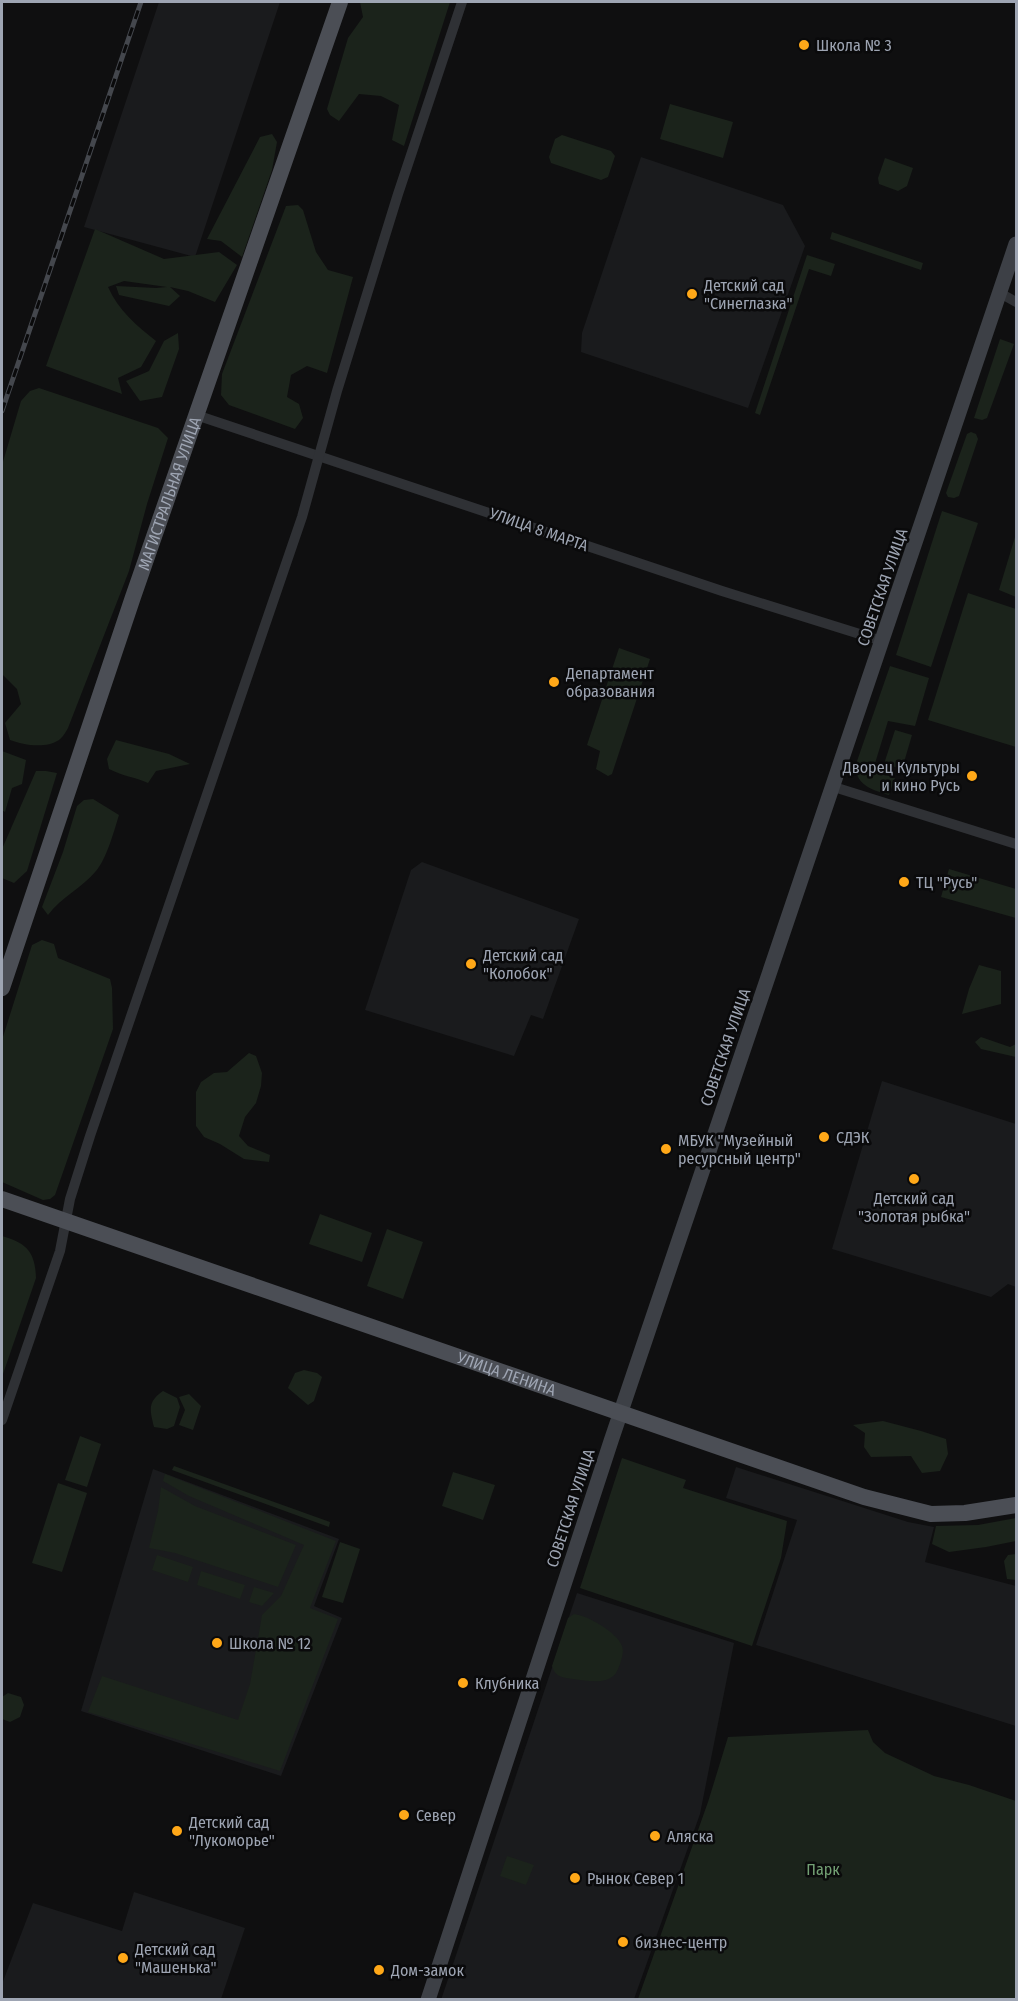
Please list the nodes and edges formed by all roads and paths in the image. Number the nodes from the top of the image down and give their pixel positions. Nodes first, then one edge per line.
1 (340, 2) edge
2 (462, 2) edge
3 (1017, 244) edge
4 (1000, 293) junction
5 (1017, 302) edge
6 (196, 415) junction
7 (318, 455) junction
8 (882, 641) junction
9 (834, 787) junction
10 (1017, 844) edge
11 (2, 987) edge
12 (2, 1199) edge
13 (66, 1221) junction
14 (621, 1414) junction
15 (2, 1420) edge
16 (1017, 1505) edge
17 (428, 2000) edge

1 - 6 main road, МАГИСТРАЛЬНАЯ УЛИЦА
2 - 7 street
3 - 4 main road, СОВЕТСКАЯ УЛИЦА
4 - 5 street
4 - 8 main road, СОВЕТСКАЯ УЛИЦА
6 - 7 street, УЛИЦА 8 МАРТА
6 - 11 main road, МАГИСТРАЛЬНАЯ УЛИЦА
7 - 8 street, УЛИЦА 8 МАРТА
7 - 13 street
8 - 9 main road, СОВЕТСКАЯ УЛИЦА
9 - 10 street
9 - 14 main road, СОВЕТСКАЯ УЛИЦА
12 - 13 main road, УЛИЦА ЛЕНИНА
13 - 14 main road, УЛИЦА ЛЕНИНА
13 - 15 street
14 - 16 main road, УЛИЦА ЛЕНИНА
14 - 17 main road, СОВЕТСКАЯ УЛИЦА

